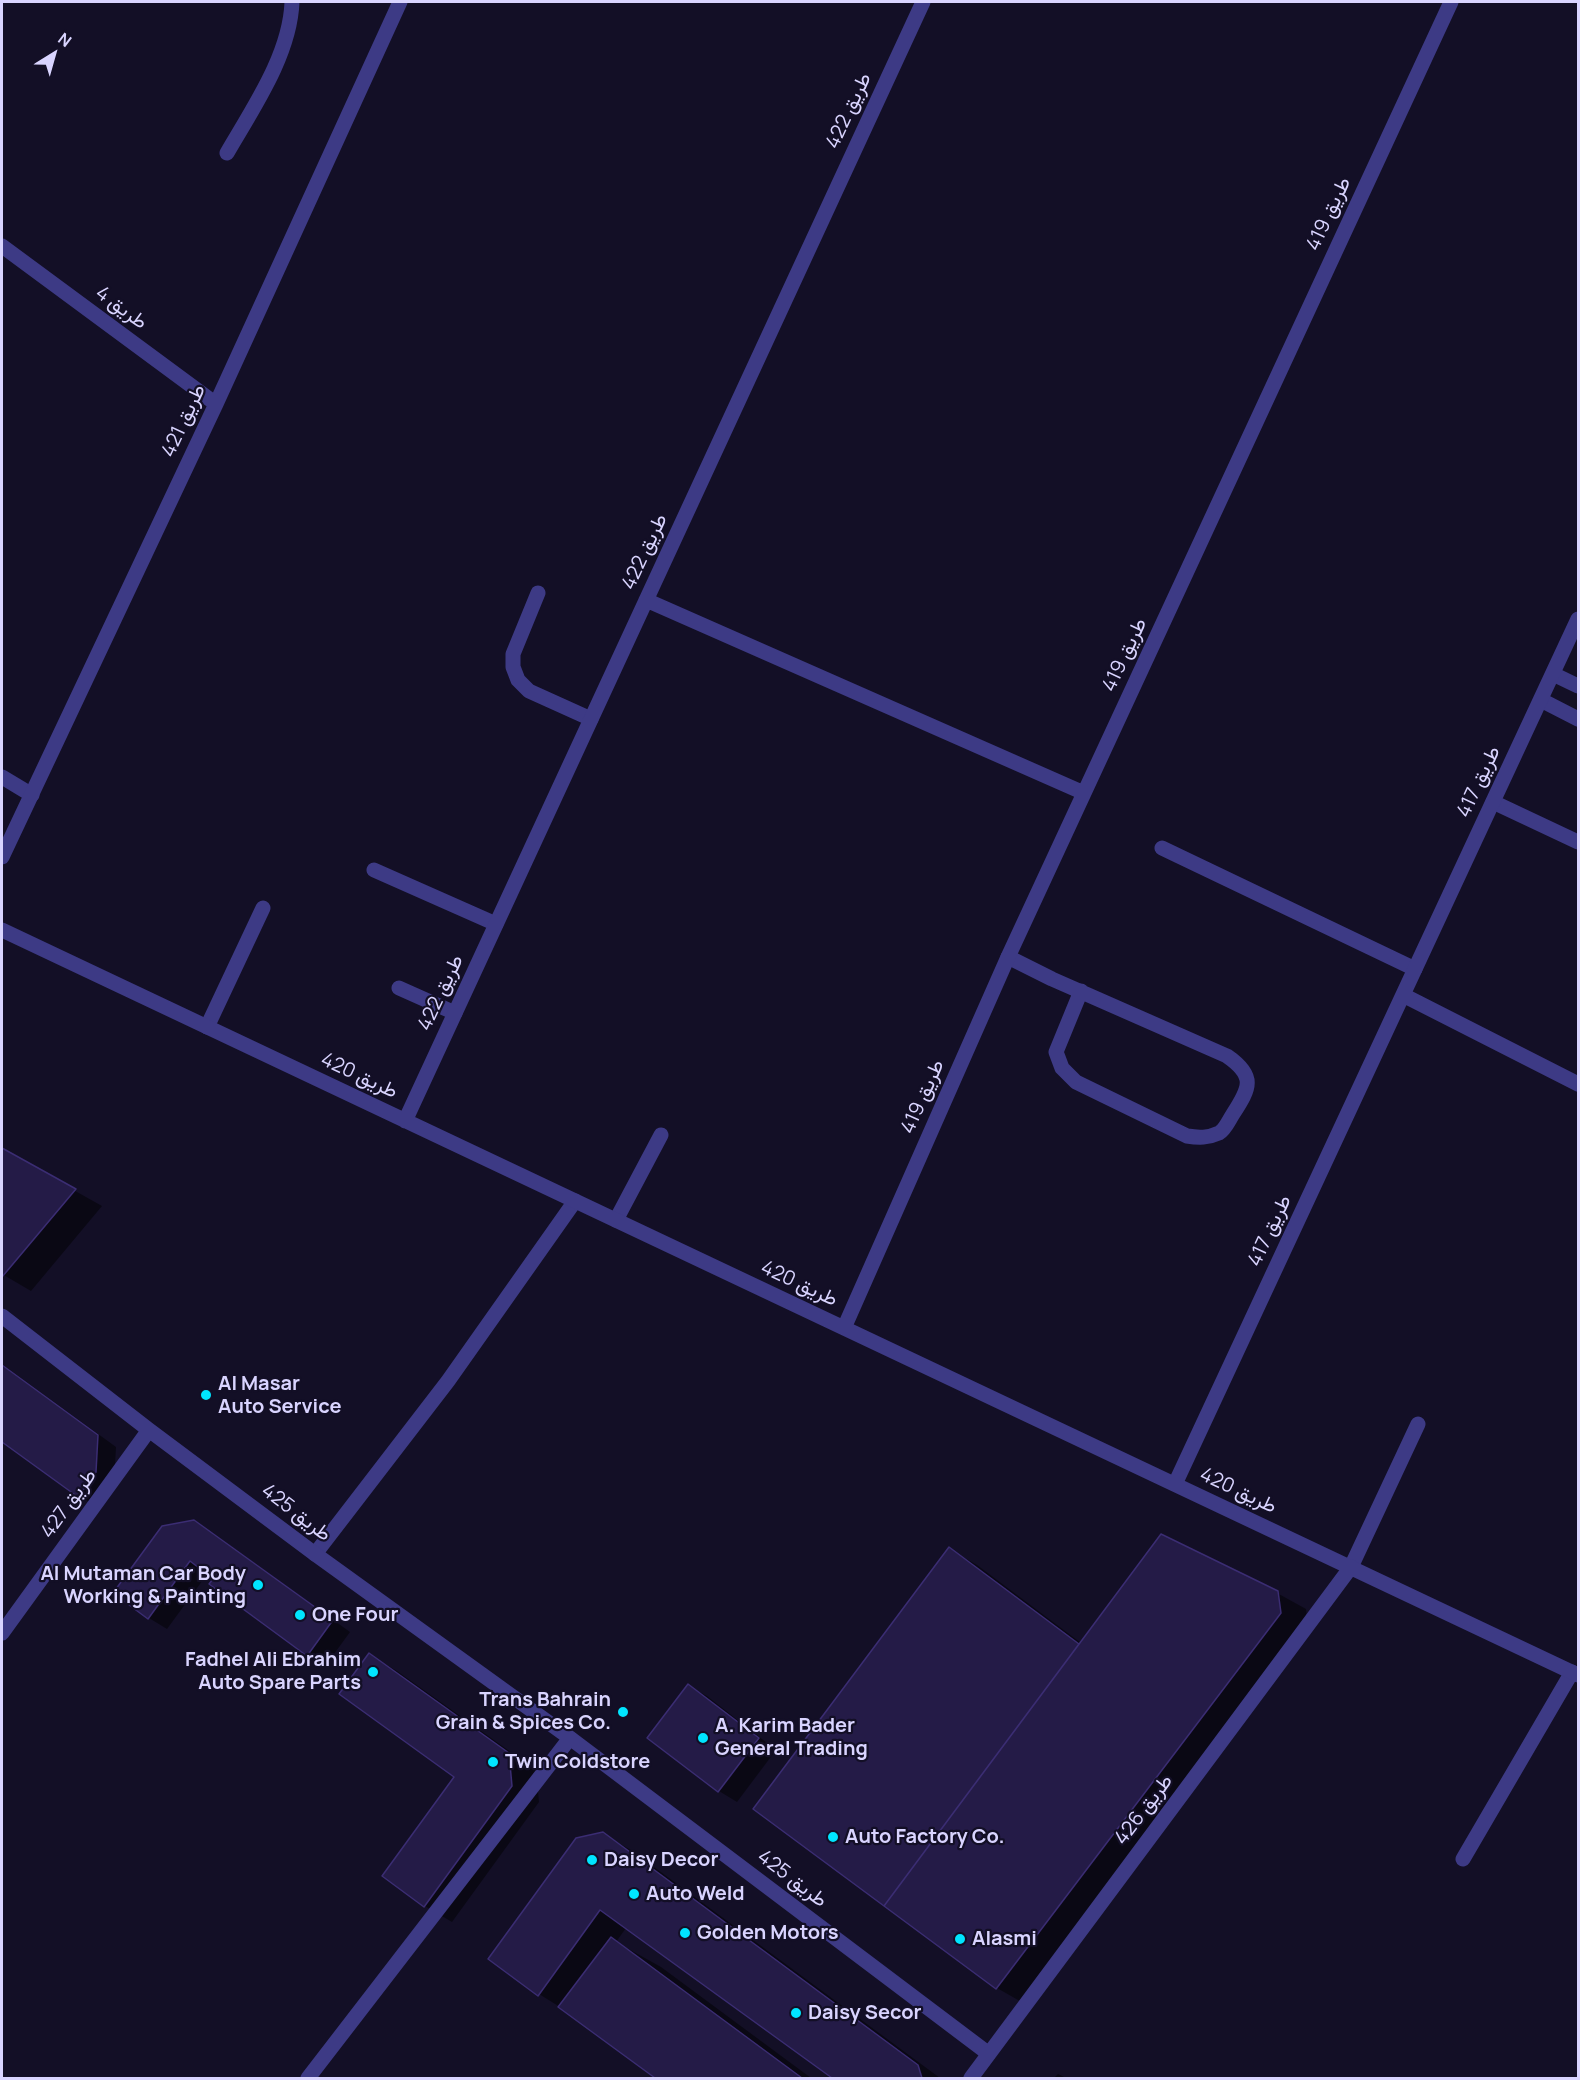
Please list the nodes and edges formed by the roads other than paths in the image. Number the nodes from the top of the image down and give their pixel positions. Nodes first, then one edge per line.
1 (400, 2) edge
2 (923, 2) edge
3 (1451, 2) edge
4 (287, 3) edge
5 (227, 153) dead end
6 (2, 246) edge
7 (216, 404) junction
8 (538, 593) dead end
9 (646, 600) junction
10 (1578, 619) edge
11 (1553, 674) junction
12 (1578, 686) edge
13 (1541, 700) junction
14 (591, 719) junction
15 (1578, 719) edge
16 (2, 777) edge
17 (1084, 793) junction
18 (32, 795) junction
19 (1493, 802) junction
20 (1578, 842) edge
21 (1162, 848) dead end
22 (2, 857) edge
23 (374, 870) dead end
24 (263, 908) dead end
25 (496, 924) junction
26 (2, 930) edge
27 (1008, 957) junction
28 (1415, 969) junction
29 (399, 988) dead end
30 (1080, 991) junction
31 (1404, 995) junction
32 (455, 1013) junction
33 (207, 1027) junction
34 (1578, 1084) edge
35 (405, 1121) junction
36 (661, 1135) dead end
37 (575, 1201) junction
38 (616, 1220) junction
39 (2, 1316) edge
40 (844, 1328) junction
41 (1418, 1424) dead end
42 (149, 1430) junction
43 (1175, 1484) junction
44 (315, 1554) junction
45 (1351, 1567) junction
46 (2, 1633) edge
47 (1575, 1674) edge
48 (570, 1738) junction
49 (1463, 1859) dead end
50 (989, 2054) junction
51 (308, 2079) edge
52 (971, 2079) edge

1 - 7 street, طريق 421
2 - 9 street, طريق 422
3 - 17 street, طريق 419
4 - 5 street
6 - 7 street, طريق 4
7 - 18 street, طريق 421
8 - 14 street
9 - 14 street, طريق 422
9 - 17 street
10 - 11 street, طريق 417
11 - 12 street
11 - 13 street, طريق 417
13 - 15 street
13 - 19 street, طريق 417
14 - 25 street, طريق 422
16 - 18 street
17 - 27 street, طريق 419
18 - 22 street, طريق 421
19 - 20 street
19 - 28 street, طريق 417
21 - 28 street
23 - 25 street
24 - 33 street
25 - 32 street, طريق 422
26 - 33 street, طريق 420
27 - 30 street
27 - 40 street, طريق 419
28 - 31 street, طريق 417
29 - 32 street
30 - 30 street
31 - 34 street
31 - 43 street, طريق 417
32 - 35 street, طريق 422
33 - 35 street, طريق 420
35 - 37 street, طريق 420
36 - 38 street
37 - 38 street, طريق 420
37 - 44 street
38 - 40 street, طريق 420
39 - 42 street, طريق 425
40 - 43 street, طريق 420
41 - 45 street, طريق 426
42 - 44 street, طريق 425
42 - 46 street, طريق 427
43 - 45 street, طريق 420
44 - 48 street, طريق 425
45 - 47 street, طريق 420
45 - 50 street, طريق 426
47 - 49 street
48 - 50 street, طريق 425
48 - 51 street
50 - 52 street, طريق 426

